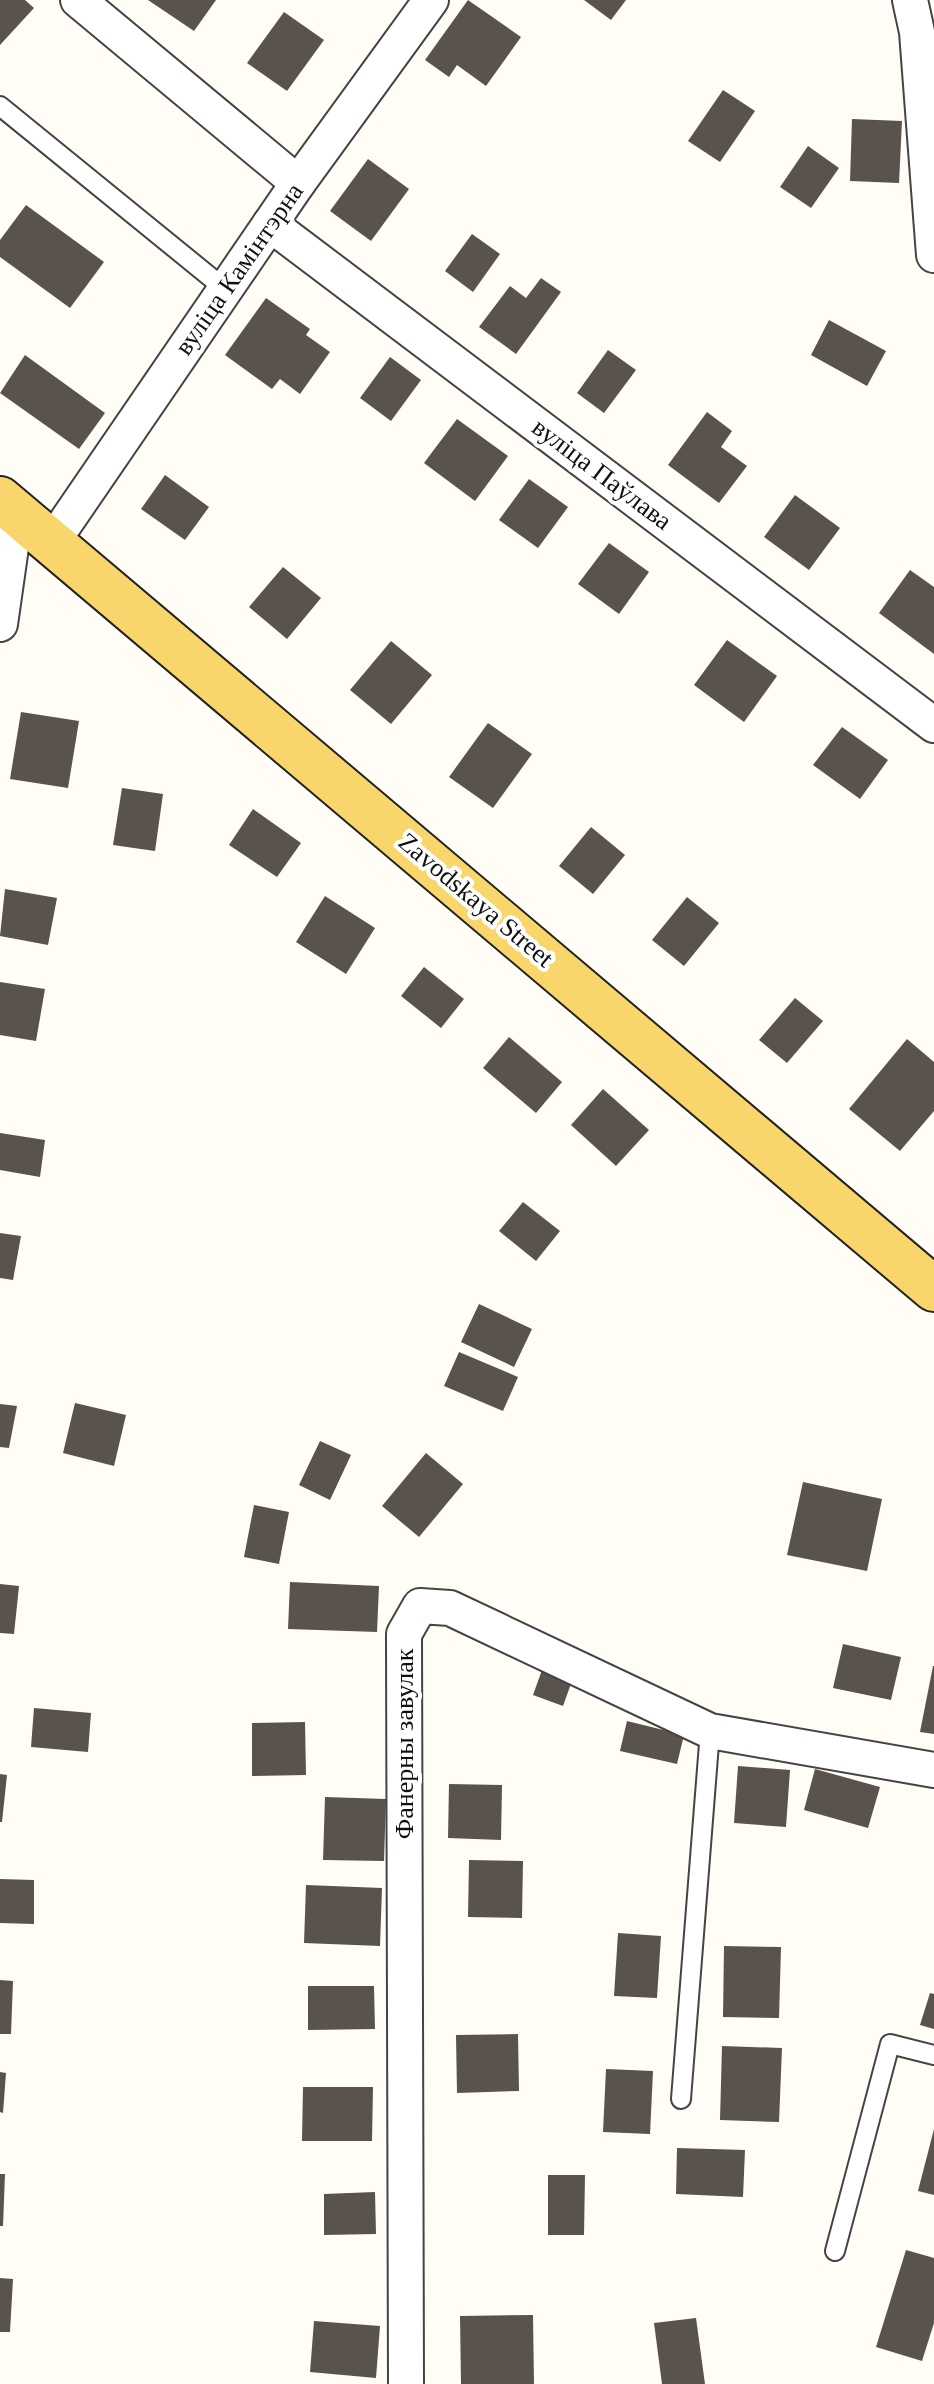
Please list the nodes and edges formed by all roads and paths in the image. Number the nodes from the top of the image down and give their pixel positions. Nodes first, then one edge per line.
1 (78, 0) edge
2 (431, 0) edge
3 (910, 0) edge
4 (0, 106) edge
5 (298, 183) junction
6 (270, 224) junction
7 (934, 255) edge
8 (225, 289) junction
9 (8, 505) edge
10 (53, 541) junction
11 (0, 624) edge
12 (934, 725) edge
13 (934, 1289) edge
14 (710, 1731) junction
15 (934, 1770) edge
16 (934, 2055) edge
17 (681, 2099) dead end
18 (835, 2251) dead end
19 (406, 2384) edge

1 - 5 street
2 - 5 street, вуліца Камінтэрна
3 - 7 street
4 - 8 lane
5 - 6 street, вуліца Камінтэрна
6 - 8 street, вуліца Камінтэрна
6 - 12 street, вуліца Паўлава
8 - 10 street, вуліца Камінтэрна
9 - 10 main road, Zavodskaya Street
9 - 11 street
10 - 13 main road, Zavodskaya Street
14 - 15 street, Фанерны завулак
14 - 17 lane
14 - 19 street, Фанерны завулак
16 - 18 lane

